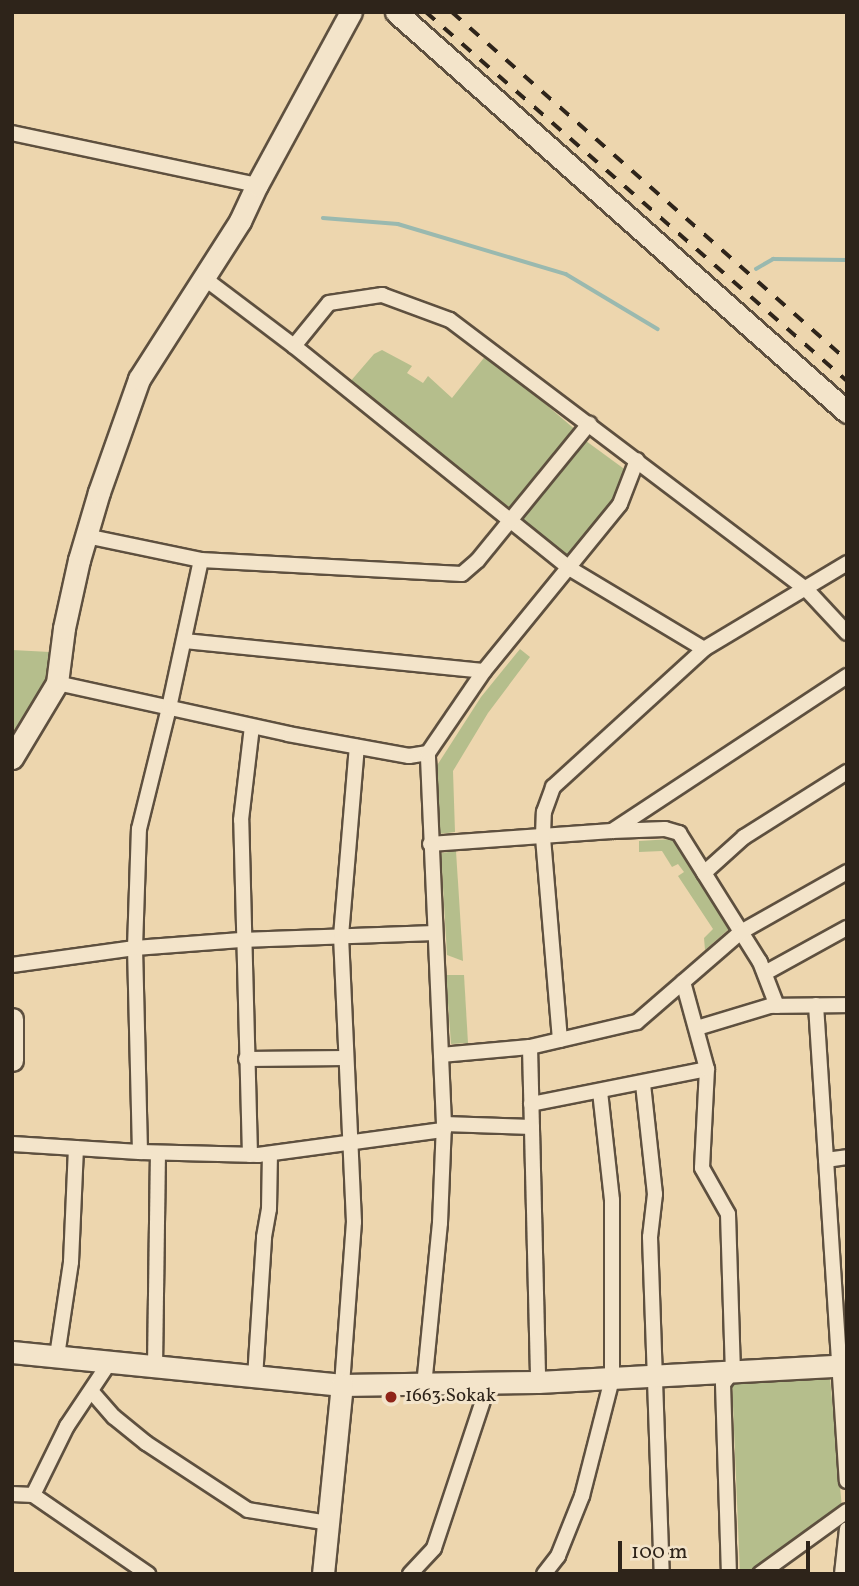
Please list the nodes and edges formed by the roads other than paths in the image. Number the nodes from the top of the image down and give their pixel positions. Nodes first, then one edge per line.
1 (351, 12) edge
2 (396, 12) edge
3 (12, 133) edge
4 (257, 185) junction
5 (204, 278) junction
6 (294, 346) junction
7 (847, 412) edge
8 (589, 424) junction
9 (637, 460) junction
10 (510, 521) junction
11 (86, 536) junction
12 (201, 560) junction
13 (847, 564) edge
14 (569, 568) junction
15 (806, 589) junction
16 (847, 633) edge
17 (184, 640) junction
18 (704, 649) junction
19 (484, 671) junction
20 (847, 676) edge
21 (57, 682) junction
22 (169, 708) junction
23 (252, 727) junction
24 (357, 747) junction
25 (428, 753) junction
26 (12, 758) edge
27 (847, 772) edge
28 (612, 831) junction
29 (543, 836) junction
30 (430, 844) junction
31 (847, 872) edge
32 (704, 873) junction
33 (847, 928) edge
34 (741, 932) junction
35 (435, 933) junction
36 (341, 936) junction
37 (242, 940) junction
38 (135, 948) junction
39 (12, 965) edge
40 (765, 973) junction
41 (683, 982) junction
42 (816, 1005) junction
43 (847, 1005) edge
44 (776, 1006) junction
45 (12, 1019) edge
46 (697, 1028) junction
47 (560, 1040) junction
48 (530, 1047) junction
49 (441, 1055) junction
50 (346, 1058) junction
51 (246, 1059) junction
52 (12, 1060) edge
53 (707, 1069) junction
54 (643, 1084) junction
55 (600, 1092) junction
56 (531, 1104) junction
57 (531, 1126) junction
58 (444, 1127) junction
59 (12, 1144) edge
60 (350, 1145) junction
61 (76, 1148) junction
62 (140, 1152) junction
63 (158, 1153) junction
64 (270, 1154) junction
65 (250, 1155) junction
66 (847, 1157) edge
67 (826, 1160) junction
68 (12, 1352) edge
69 (57, 1356) junction
70 (109, 1363) junction
71 (842, 1365) edge
72 (155, 1366) junction
73 (733, 1371) junction
74 (654, 1377) junction
75 (255, 1378) junction
76 (612, 1379) junction
77 (538, 1382) junction
78 (489, 1383) junction
79 (342, 1385) junction
80 (424, 1386) junction
81 (92, 1392) junction
82 (847, 1481) edge
83 (12, 1494) edge
84 (33, 1495) junction
85 (847, 1511) edge
86 (329, 1523) junction
87 (847, 1528) edge
88 (148, 1574) edge
89 (323, 1574) edge
90 (410, 1574) edge
91 (544, 1574) edge
92 (662, 1574) edge
93 (729, 1574) edge
94 (760, 1574) edge
95 (842, 1574) edge

1 - 4 street
2 - 7 street
3 - 4 street
4 - 5 street
5 - 6 street
5 - 11 street
6 - 8 street
6 - 10 street
8 - 9 street
8 - 10 street
9 - 14 street
9 - 15 street
10 - 12 street
10 - 14 street
11 - 12 street
11 - 21 street
12 - 17 street
13 - 15 street
14 - 18 street
14 - 19 street
15 - 16 street
15 - 18 street
17 - 19 street
17 - 22 street
18 - 29 street
19 - 25 street
20 - 28 street
21 - 22 street
21 - 26 street
22 - 23 street
22 - 38 street
23 - 24 street
23 - 37 street
24 - 25 street
24 - 36 street
25 - 30 street
27 - 32 street
28 - 29 street
28 - 32 street
29 - 30 street
29 - 47 street
30 - 35 street
31 - 34 street
32 - 34 street
33 - 40 street
34 - 40 street
34 - 41 street
35 - 36 street
35 - 49 street
36 - 37 street
36 - 50 street
37 - 38 street
37 - 51 street
38 - 39 street
38 - 62 street
40 - 44 street
41 - 46 street
41 - 47 street
42 - 43 street
42 - 44 street
42 - 67 street
44 - 46 street
45 - 52 street
46 - 53 street
47 - 48 street
48 - 49 street
48 - 56 street
49 - 58 street
50 - 51 street
50 - 60 street
51 - 65 street
53 - 54 street
53 - 73 street
54 - 55 street
54 - 74 street
55 - 56 street
55 - 76 street
56 - 57 street
57 - 58 street
57 - 77 street
58 - 60 street
58 - 80 street
59 - 61 street
60 - 64 street
60 - 79 street
61 - 62 street
61 - 69 street
62 - 63 street
63 - 65 street
63 - 72 street
64 - 65 street
64 - 75 street
66 - 67 street
67 - 71 street
68 - 69 street
69 - 70 street
70 - 72 street
70 - 81 street
71 - 73 street
71 - 82 street
72 - 75 street
73 - 74 street
73 - 93 street
74 - 76 street
74 - 92 street
75 - 79 street
76 - 77 street
76 - 91 street
77 - 78 street
78 - 80 street
78 - 90 street
79 - 80 street
79 - 86 street
81 - 84 street
81 - 86 street
83 - 84 street
84 - 88 street
85 - 94 street
86 - 89 street
87 - 95 street

